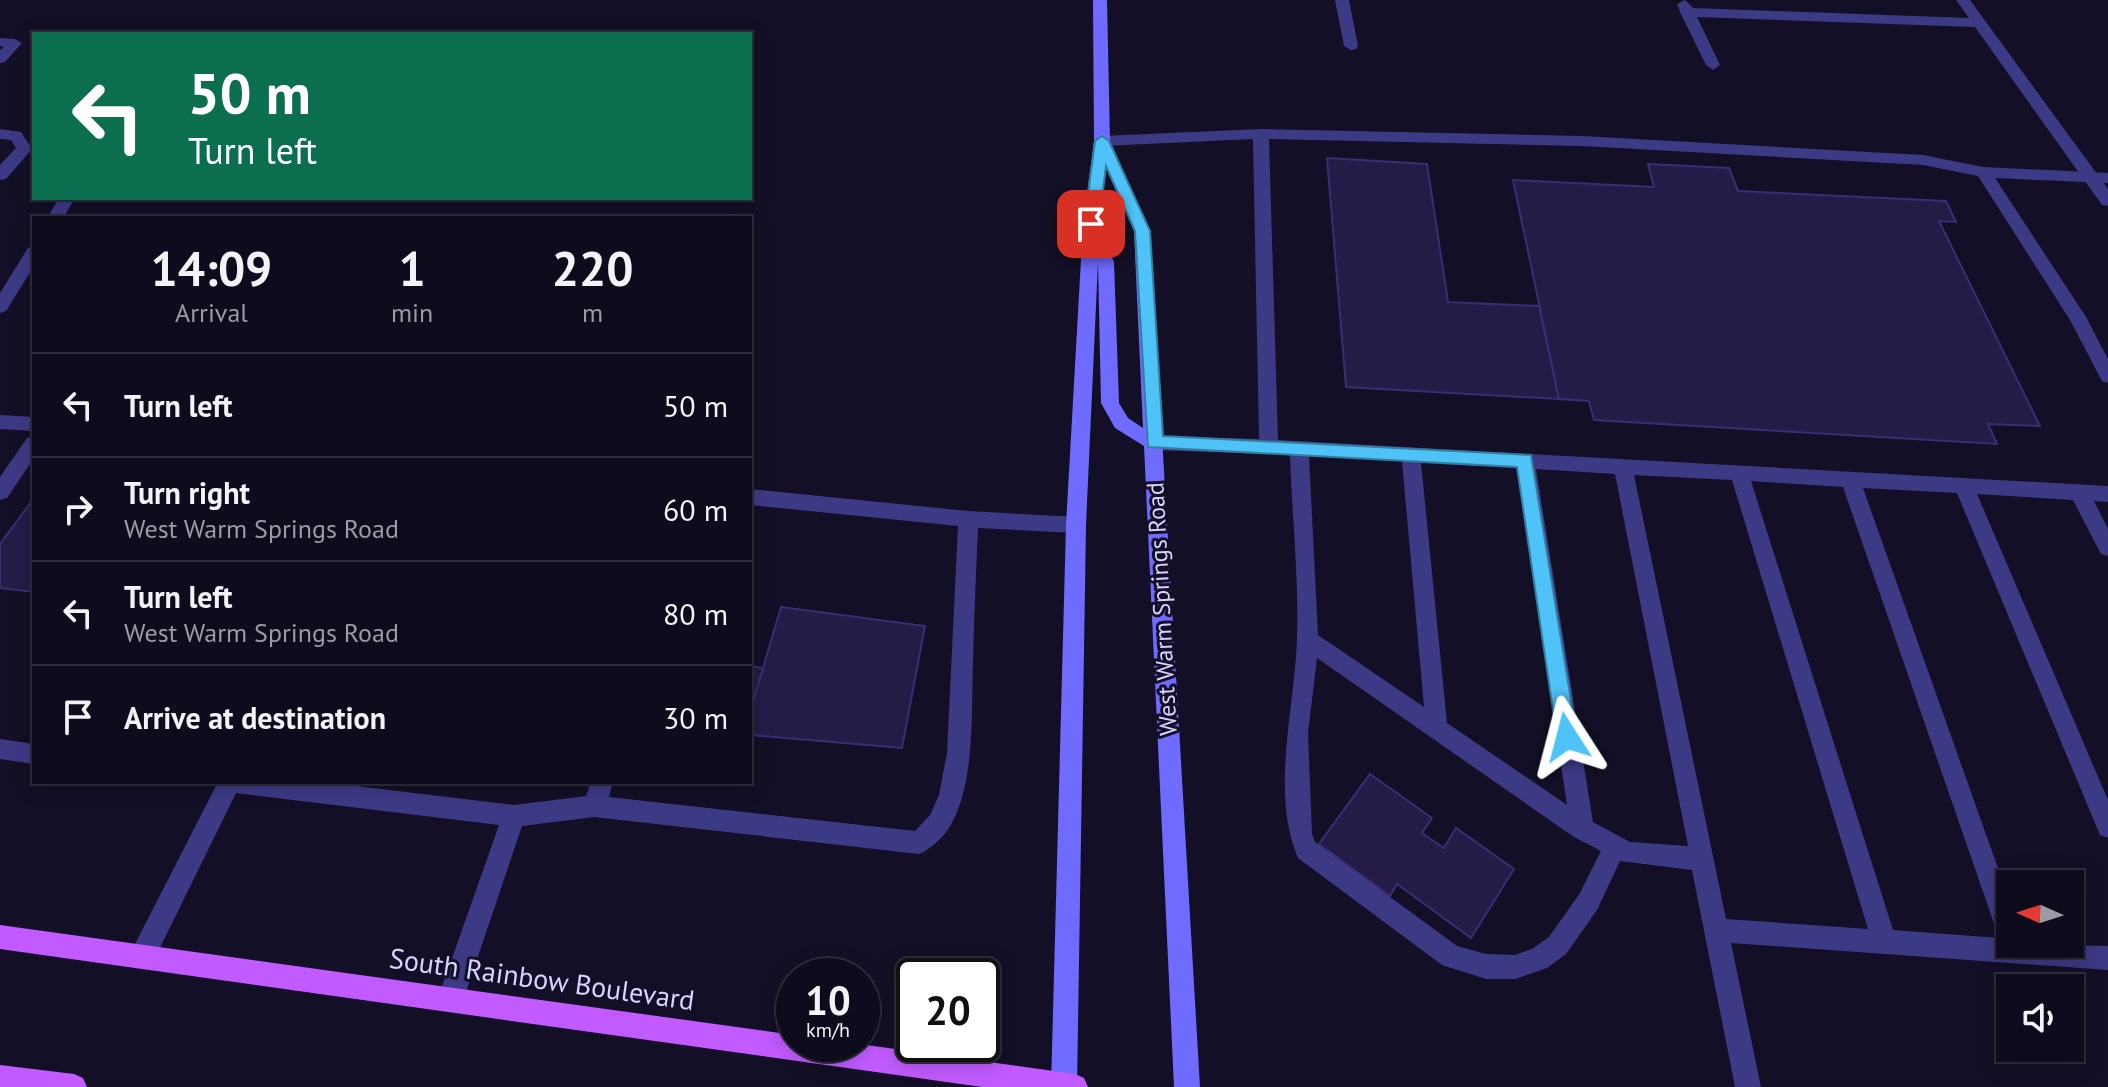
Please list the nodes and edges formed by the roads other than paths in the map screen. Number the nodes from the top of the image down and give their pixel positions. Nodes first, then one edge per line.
1 (1100, 0) edge
2 (1342, 0) edge
3 (1963, 0) edge
4 (1684, 6) edge
5 (1979, 23) junction
6 (8, 42) edge
7 (32, 43) edge
8 (1351, 46) dead end
9 (0, 59) edge
10 (1713, 65) dead end
11 (0, 134) edge
12 (1261, 134) junction
13 (1102, 141) junction
14 (1983, 172) junction
15 (0, 175) edge
16 (2100, 178) edge
17 (2108, 201) edge
18 (1091, 224) junction
19 (32, 255) edge
20 (0, 307) edge
21 (2108, 376) edge
22 (0, 422) edge
23 (32, 424) edge
24 (1154, 443) junction
25 (32, 446) edge
26 (1269, 447) junction
27 (1299, 448) junction
28 (1411, 454) junction
29 (1525, 460) junction
30 (1623, 466) junction
31 (1739, 473) junction
32 (1850, 479) junction
33 (1963, 485) junction
34 (0, 492) edge
35 (2079, 492) junction
36 (2108, 494) edge
37 (752, 497) edge
38 (968, 519) junction
39 (1076, 525) junction
40 (2108, 548) edge
41 (1308, 640) junction
42 (1437, 731) junction
43 (0, 749) edge
44 (32, 754) edge
45 (231, 784) edge
46 (249, 784) edge
47 (601, 784) edge
48 (594, 806) junction
49 (514, 816) junction
50 (2108, 827) edge
51 (1582, 829) junction
52 (1615, 846) junction
53 (1700, 859) junction
54 (1996, 896) edge
55 (1714, 930) junction
56 (6, 941) edge
57 (1884, 942) junction
58 (1996, 944) edge
59 (2084, 954) edge
60 (142, 957) junction
61 (2108, 958) edge
62 (451, 998) junction
63 (0, 1078) edge
64 (74, 1087) edge
65 (1068, 1087) edge
66 (1187, 1087) edge
67 (1748, 1087) edge

1 - 13 main road, West Warm Springs Road
2 - 8 street
3 - 5 street
4 - 5 street
4 - 10 street
5 - 16 street
6 - 7 street
6 - 9 street
11 - 15 street
12 - 13 street
12 - 14 street
12 - 26 street
13 - 18 main road, West Warm Springs Road
13 - 24 main road, West Warm Springs Road
14 - 16 street
14 - 21 street
16 - 17 street
18 - 24 main road
18 - 39 main road, West Warm Springs Road
19 - 20 street
22 - 23 street
24 - 26 street
24 - 66 main road, West Warm Springs Road
25 - 34 street
26 - 27 street
27 - 28 street
27 - 41 street
28 - 29 street
28 - 42 street
29 - 30 street
29 - 51 street
30 - 31 street
30 - 53 street
31 - 32 street
31 - 57 street
32 - 33 street
32 - 54 street
33 - 35 street
33 - 50 street
35 - 36 street
35 - 40 street
37 - 38 street
38 - 39 street
38 - 48 street
39 - 65 main road, West Warm Springs Road
41 - 42 street
41 - 52 street
42 - 51 street
43 - 44 street
45 - 60 street
46 - 49 street
47 - 48 street
48 - 49 street
49 - 62 street
51 - 52 street
52 - 53 street
53 - 55 street
55 - 57 street
55 - 67 street
56 - 60 main road, South Rainbow Boulevard
57 - 58 street
59 - 61 street
60 - 62 main road, South Rainbow Boulevard
62 - 65 main road, South Rainbow Boulevard
63 - 64 main road

